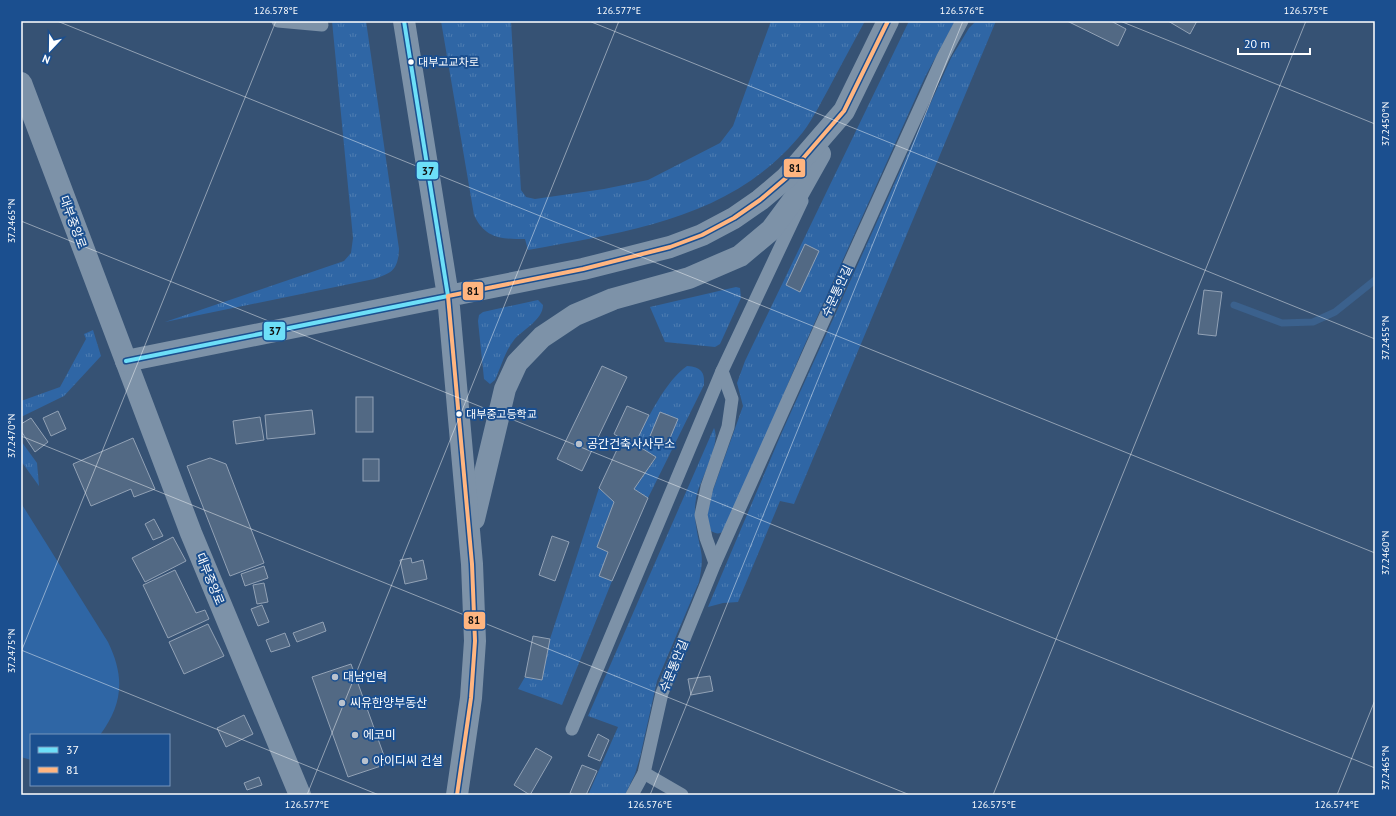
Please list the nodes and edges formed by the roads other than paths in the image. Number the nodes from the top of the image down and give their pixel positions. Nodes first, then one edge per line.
1 (278, 21) edge
2 (404, 21) edge
3 (888, 21) edge
4 (962, 21) edge
5 (322, 25) dead end
6 (21, 83) edge
7 (844, 111) junction
8 (448, 296) junction
9 (126, 361) junction
10 (722, 371) junction
11 (470, 537) junction
12 (715, 563) junction
13 (572, 729) dead end
14 (644, 773) junction
15 (300, 795) edge
16 (457, 795) edge
17 (632, 795) edge
18 (682, 795) edge

1 - 5 lane
2 - 8 street
3 - 7 street
4 - 12 lane, 수문통안길
6 - 9 street, 대부중앙로
7 - 8 street
7 - 10 lane
7 - 11 street
8 - 9 street
8 - 11 street
9 - 15 street, 대부중앙로
10 - 12 lane
10 - 13 lane
11 - 16 street
12 - 14 lane, 수문통안길
14 - 17 lane, 수문통안길
14 - 18 lane

